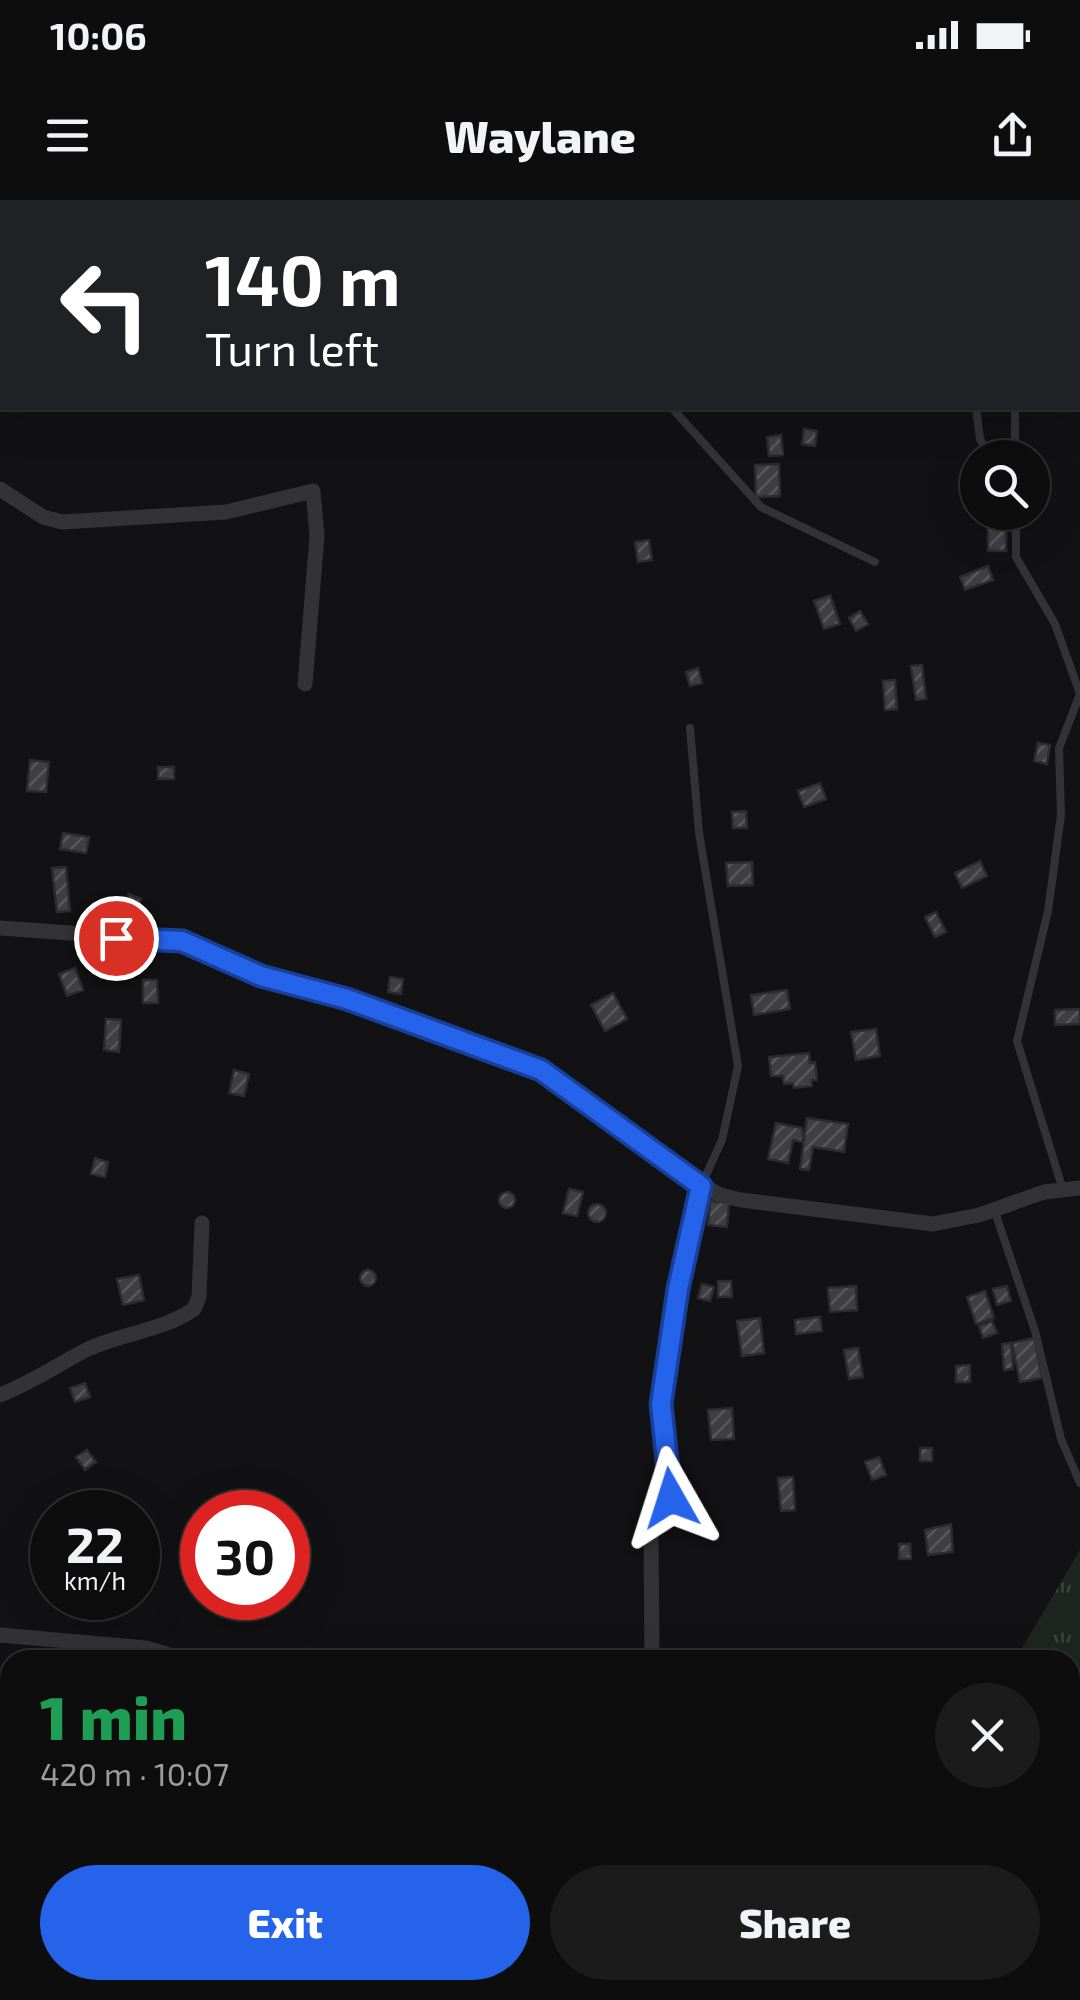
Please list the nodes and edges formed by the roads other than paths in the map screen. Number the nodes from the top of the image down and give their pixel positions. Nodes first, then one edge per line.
1 (674, 410) edge
2 (976, 410) edge
3 (1015, 410) edge
4 (981, 440) edge
5 (1016, 440) edge
6 (0, 489) edge
7 (1016, 530) edge
8 (875, 562) dead end
9 (305, 684) dead end
10 (690, 728) dead end
11 (0, 928) edge
12 (701, 1186) junction
13 (1072, 1189) edge
14 (994, 1210) junction
15 (202, 1223) dead end
16 (0, 1395) edge
17 (1080, 1482) edge
18 (0, 1635) edge
19 (153, 1650) edge
20 (652, 1650) edge

1 - 8 lane
2 - 4 lane
3 - 5 lane
6 - 9 street
7 - 13 lane
10 - 12 lane
11 - 12 street
12 - 14 street
12 - 20 street
13 - 14 street
14 - 17 lane
15 - 16 street
18 - 19 street

